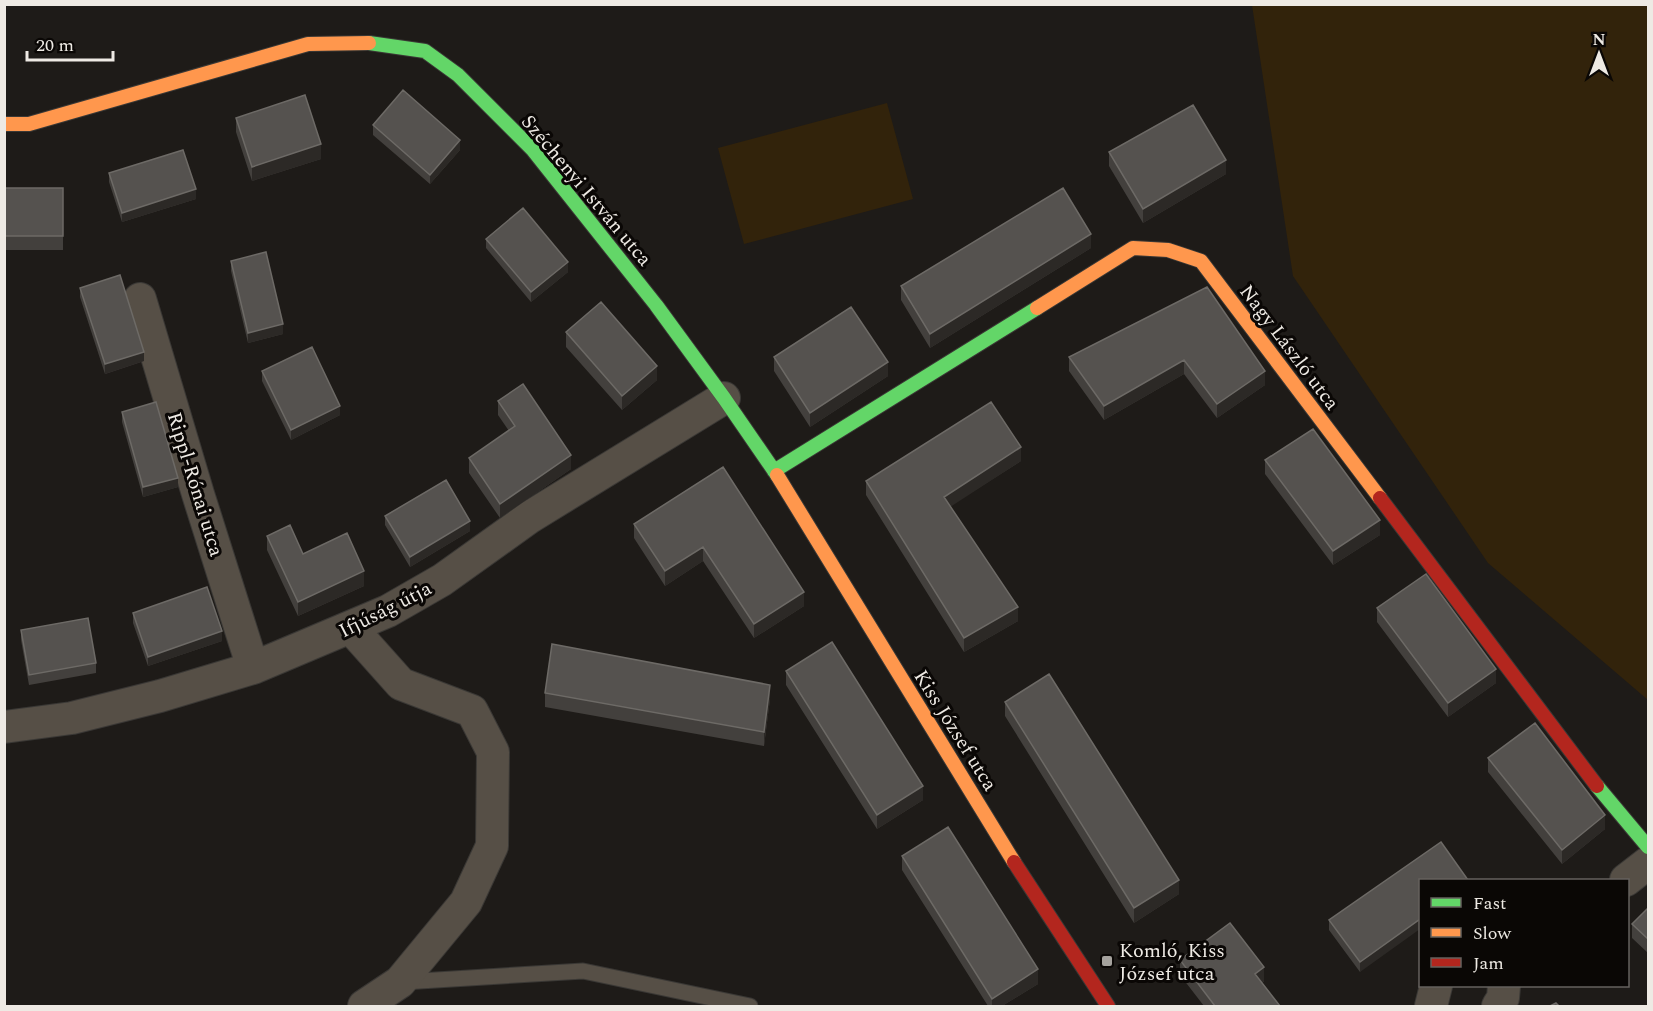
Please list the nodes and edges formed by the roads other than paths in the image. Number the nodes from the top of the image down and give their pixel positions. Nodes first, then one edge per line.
1 (4, 124) edge
2 (140, 299) dead end
3 (724, 398) junction
4 (774, 471) junction
5 (351, 628) junction
6 (253, 668) junction
7 (4, 727) edge
8 (1648, 847) edge
9 (1648, 863) edge
10 (1627, 879) edge
11 (400, 982) junction
12 (1436, 987) edge
13 (1504, 987) edge
14 (364, 1006) edge
15 (750, 1006) edge
16 (1108, 1006) edge
17 (1431, 1006) edge
18 (1498, 1006) edge

1 - 3 street, Széchenyi István utca
2 - 6 street, Rippl-Rónai utca
3 - 4 street, Széchenyi István utca
3 - 5 street, Ifjúság útja
4 - 8 street, Nagy László utca
4 - 16 street, Kiss József utca
5 - 6 street, Ifjúság útja
5 - 11 street
6 - 7 street, Ifjúság útja
9 - 10 street
11 - 14 street
11 - 15 lane
12 - 17 street
13 - 18 street

